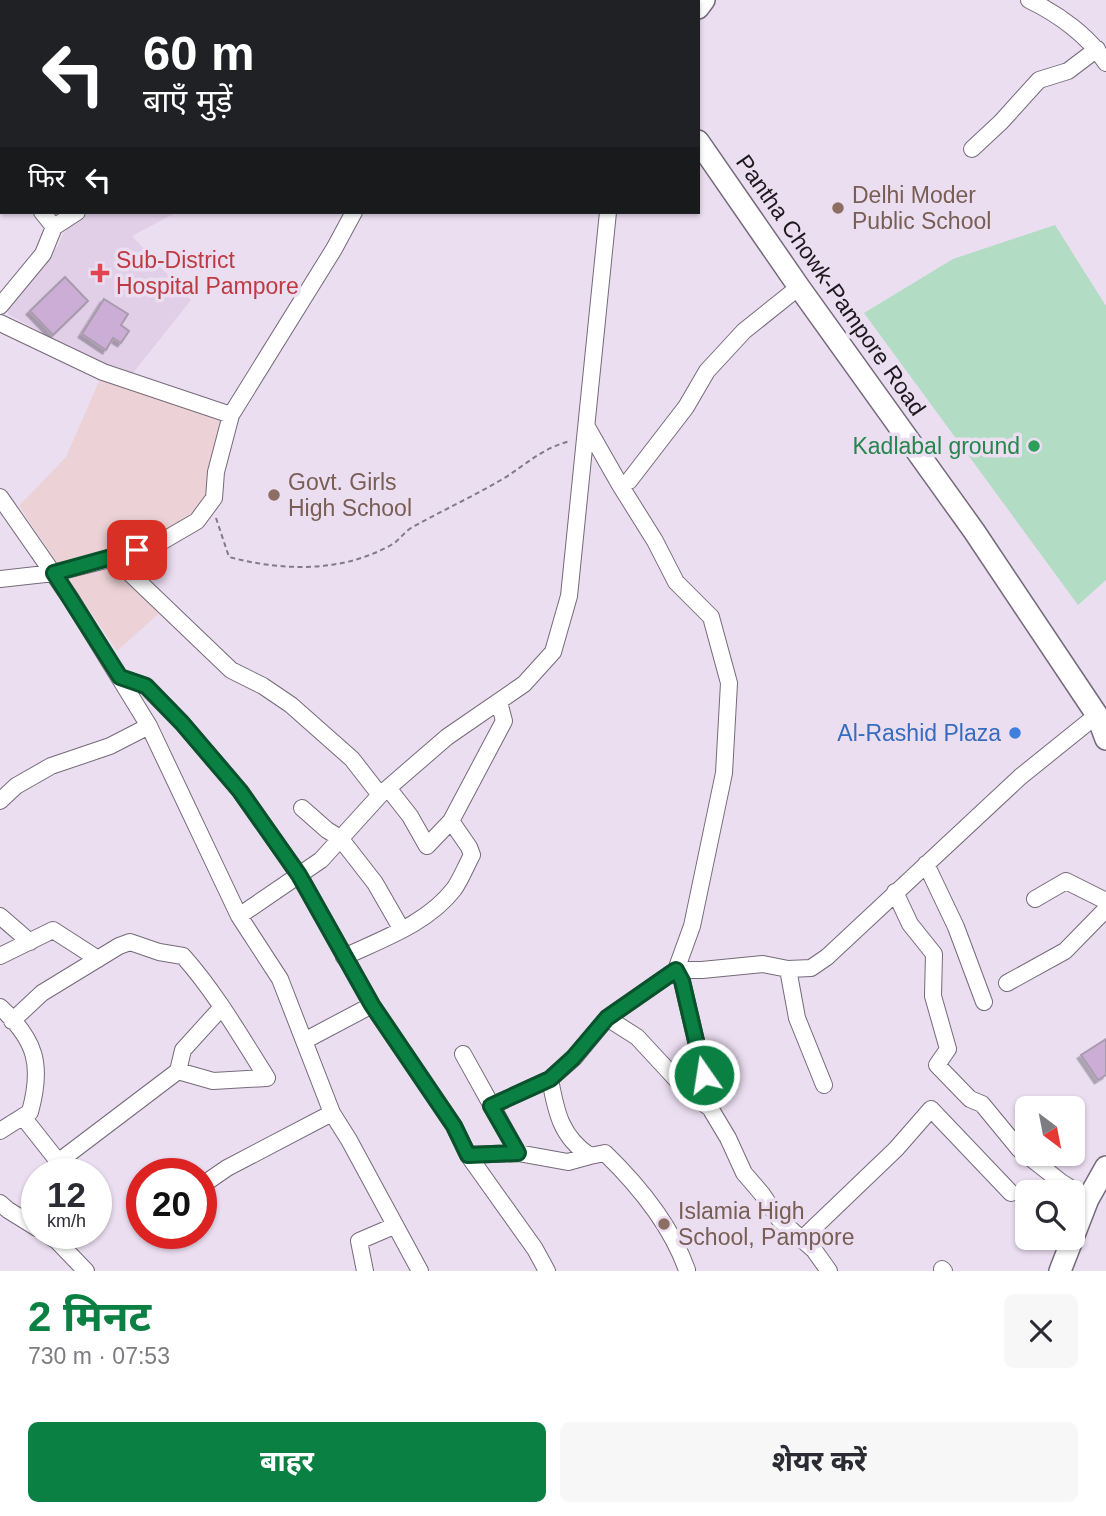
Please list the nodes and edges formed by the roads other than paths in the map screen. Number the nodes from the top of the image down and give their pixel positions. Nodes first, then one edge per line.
1 (1029, 0) edge
2 (1103, 57) edge
3 (700, 144) edge
4 (972, 149) dead end
5 (44, 214) edge
6 (74, 214) edge
7 (353, 214) edge
8 (608, 214) edge
9 (54, 227) junction
10 (800, 288) junction
11 (0, 306) edge
12 (0, 323) edge
13 (231, 415) junction
14 (586, 433) junction
15 (620, 485) junction
16 (0, 497) edge
17 (114, 558) junction
18 (54, 573) junction
19 (0, 579) edge
20 (120, 677) junction
21 (499, 702) junction
22 (1097, 715) junction
23 (149, 726) junction
24 (1106, 739) edge
25 (384, 791) junction
26 (0, 801) edge
27 (302, 808) dead end
28 (451, 821) junction
29 (340, 838) junction
30 (926, 864) junction
31 (299, 875) junction
32 (895, 892) junction
33 (1035, 899) dead end
34 (1106, 901) edge
35 (1106, 909) edge
36 (0, 916) edge
37 (239, 916) junction
38 (402, 930) junction
39 (30, 942) junction
40 (0, 956) edge
41 (344, 957) junction
42 (98, 959) junction
43 (788, 969) junction
44 (676, 970) junction
45 (1007, 984) dead end
46 (984, 1002) dead end
47 (372, 1005) junction
48 (0, 1007) edge
49 (222, 1007) junction
50 (607, 1018) junction
51 (12, 1021) junction
52 (304, 1041) junction
53 (463, 1054) dead end
54 (178, 1070) junction
55 (704, 1075) dead end
56 (550, 1079) junction
57 (824, 1085) dead end
58 (491, 1106) junction
59 (332, 1113) junction
60 (23, 1117) junction
61 (0, 1131) edge
62 (518, 1153) junction
63 (468, 1155) junction
64 (590, 1156) junction
65 (55, 1158) edge
66 (75, 1158) edge
67 (1106, 1167) edge
68 (217, 1174) edge
69 (1011, 1193) dead end
70 (1096, 1196) edge
71 (0, 1203) edge
72 (21, 1217) edge
73 (394, 1226) junction
74 (801, 1240) junction
75 (65, 1249) edge
76 (86, 1271) edge
77 (365, 1271) edge
78 (419, 1271) edge
79 (547, 1271) edge
80 (689, 1271) edge
81 (829, 1271) edge
82 (1060, 1271) edge

1 - 2 street
2 - 4 street
3 - 10 main road, Pantha Chowk-Pampore Road
5 - 9 street
6 - 9 street
7 - 13 street
8 - 14 street
9 - 11 street
10 - 15 street
10 - 22 main road, Pantha Chowk-Pampore Road
12 - 13 street
13 - 17 street
14 - 15 street
14 - 21 street
15 - 44 street
16 - 18 street
17 - 18 street
17 - 25 street
18 - 19 street
18 - 20 street
20 - 23 street
20 - 31 street
21 - 25 street
21 - 28 street
22 - 24 main road, Pantha Chowk-Pampore Road
22 - 30 street
23 - 26 street
23 - 37 street
25 - 28 street
25 - 29 street
27 - 29 street
28 - 38 street
29 - 31 street
29 - 38 street
30 - 32 street
30 - 46 street
31 - 37 street
31 - 41 street
32 - 43 street
32 - 70 street
33 - 34 street
35 - 45 street
36 - 39 street
37 - 52 street
38 - 41 street
39 - 40 street
39 - 42 street
41 - 47 street
42 - 49 street
42 - 51 street
43 - 44 street
43 - 57 street
44 - 50 street
44 - 55 street
47 - 52 street
47 - 63 street
48 - 51 street
49 - 54 street
49 - 54 street
50 - 56 street
50 - 74 street
51 - 60 street
52 - 59 street
53 - 58 street
54 - 66 street
56 - 58 street
56 - 64 street
58 - 62 street
59 - 68 street
59 - 73 street
60 - 61 street
60 - 65 street
62 - 63 street
62 - 64 street
63 - 79 street
64 - 80 street
67 - 70 main road
69 - 74 street
70 - 82 main road
71 - 72 street
73 - 77 street
73 - 78 street
74 - 81 street
75 - 76 street

